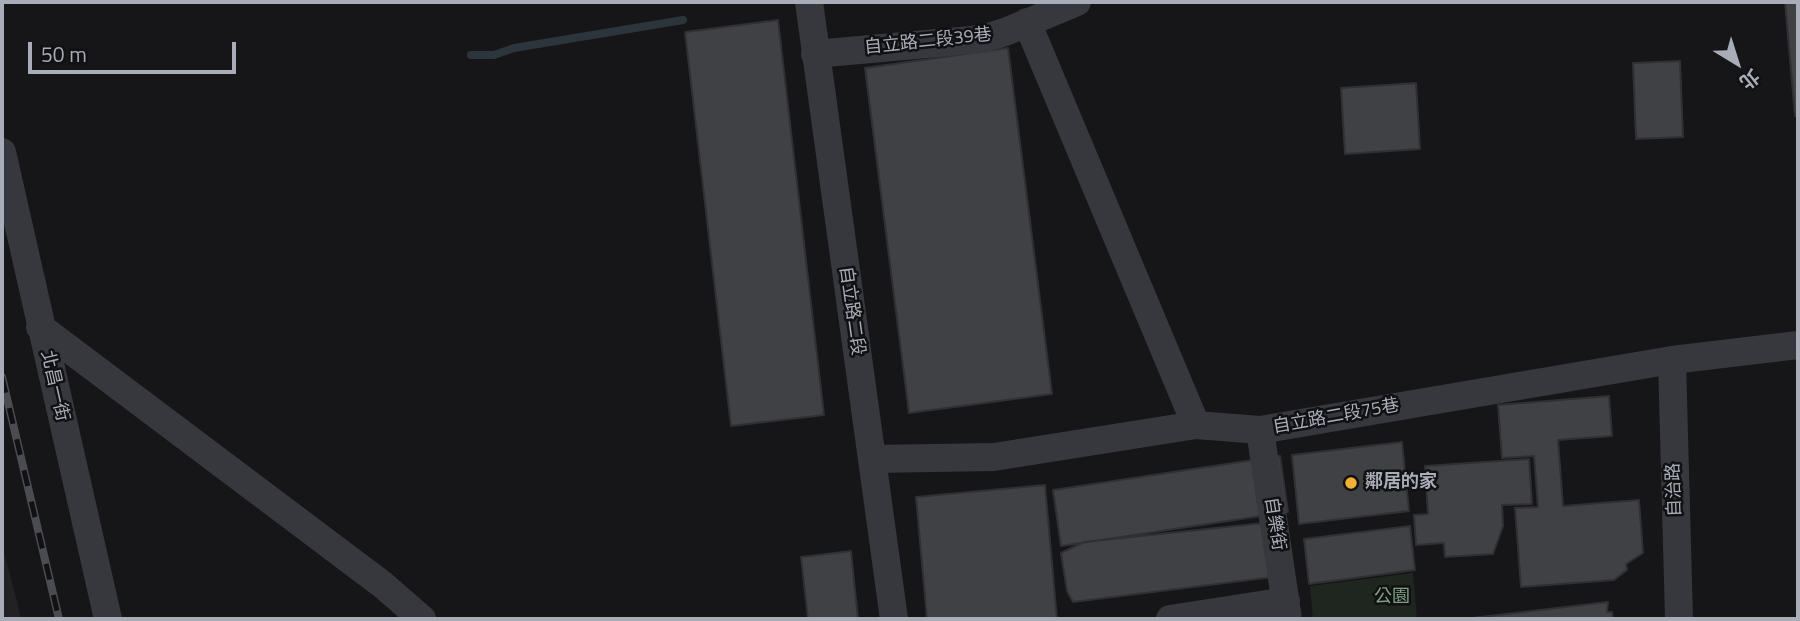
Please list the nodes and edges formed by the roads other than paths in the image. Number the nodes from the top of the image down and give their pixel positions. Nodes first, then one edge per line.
1 (809, 2) edge
2 (1077, 2) edge
3 (1027, 22) junction
4 (815, 54) junction
5 (2, 152) edge
6 (40, 327) junction
7 (1798, 345) edge
8 (1672, 360) junction
9 (1196, 425) junction
10 (1260, 430) junction
11 (872, 459) junction
12 (1287, 610) edge
13 (108, 619) edge
14 (422, 619) edge
15 (894, 619) edge
16 (1170, 619) edge
17 (1679, 619) edge

1 - 4 street, 自立路二段
2 - 3 street, 自立路二段39巷
3 - 4 street, 自立路二段39巷
3 - 9 street
4 - 11 street, 自立路二段
5 - 6 street, 北昌一街
6 - 13 street, 北昌一街
6 - 14 street
7 - 8 street, 自立路二段75巷
8 - 10 street, 自立路二段75巷
8 - 17 street, 自治路
9 - 10 street, 自立路二段75巷
9 - 11 street, 自立路二段75巷
10 - 12 street, 自樂街
11 - 15 street, 自立路二段
12 - 16 street

